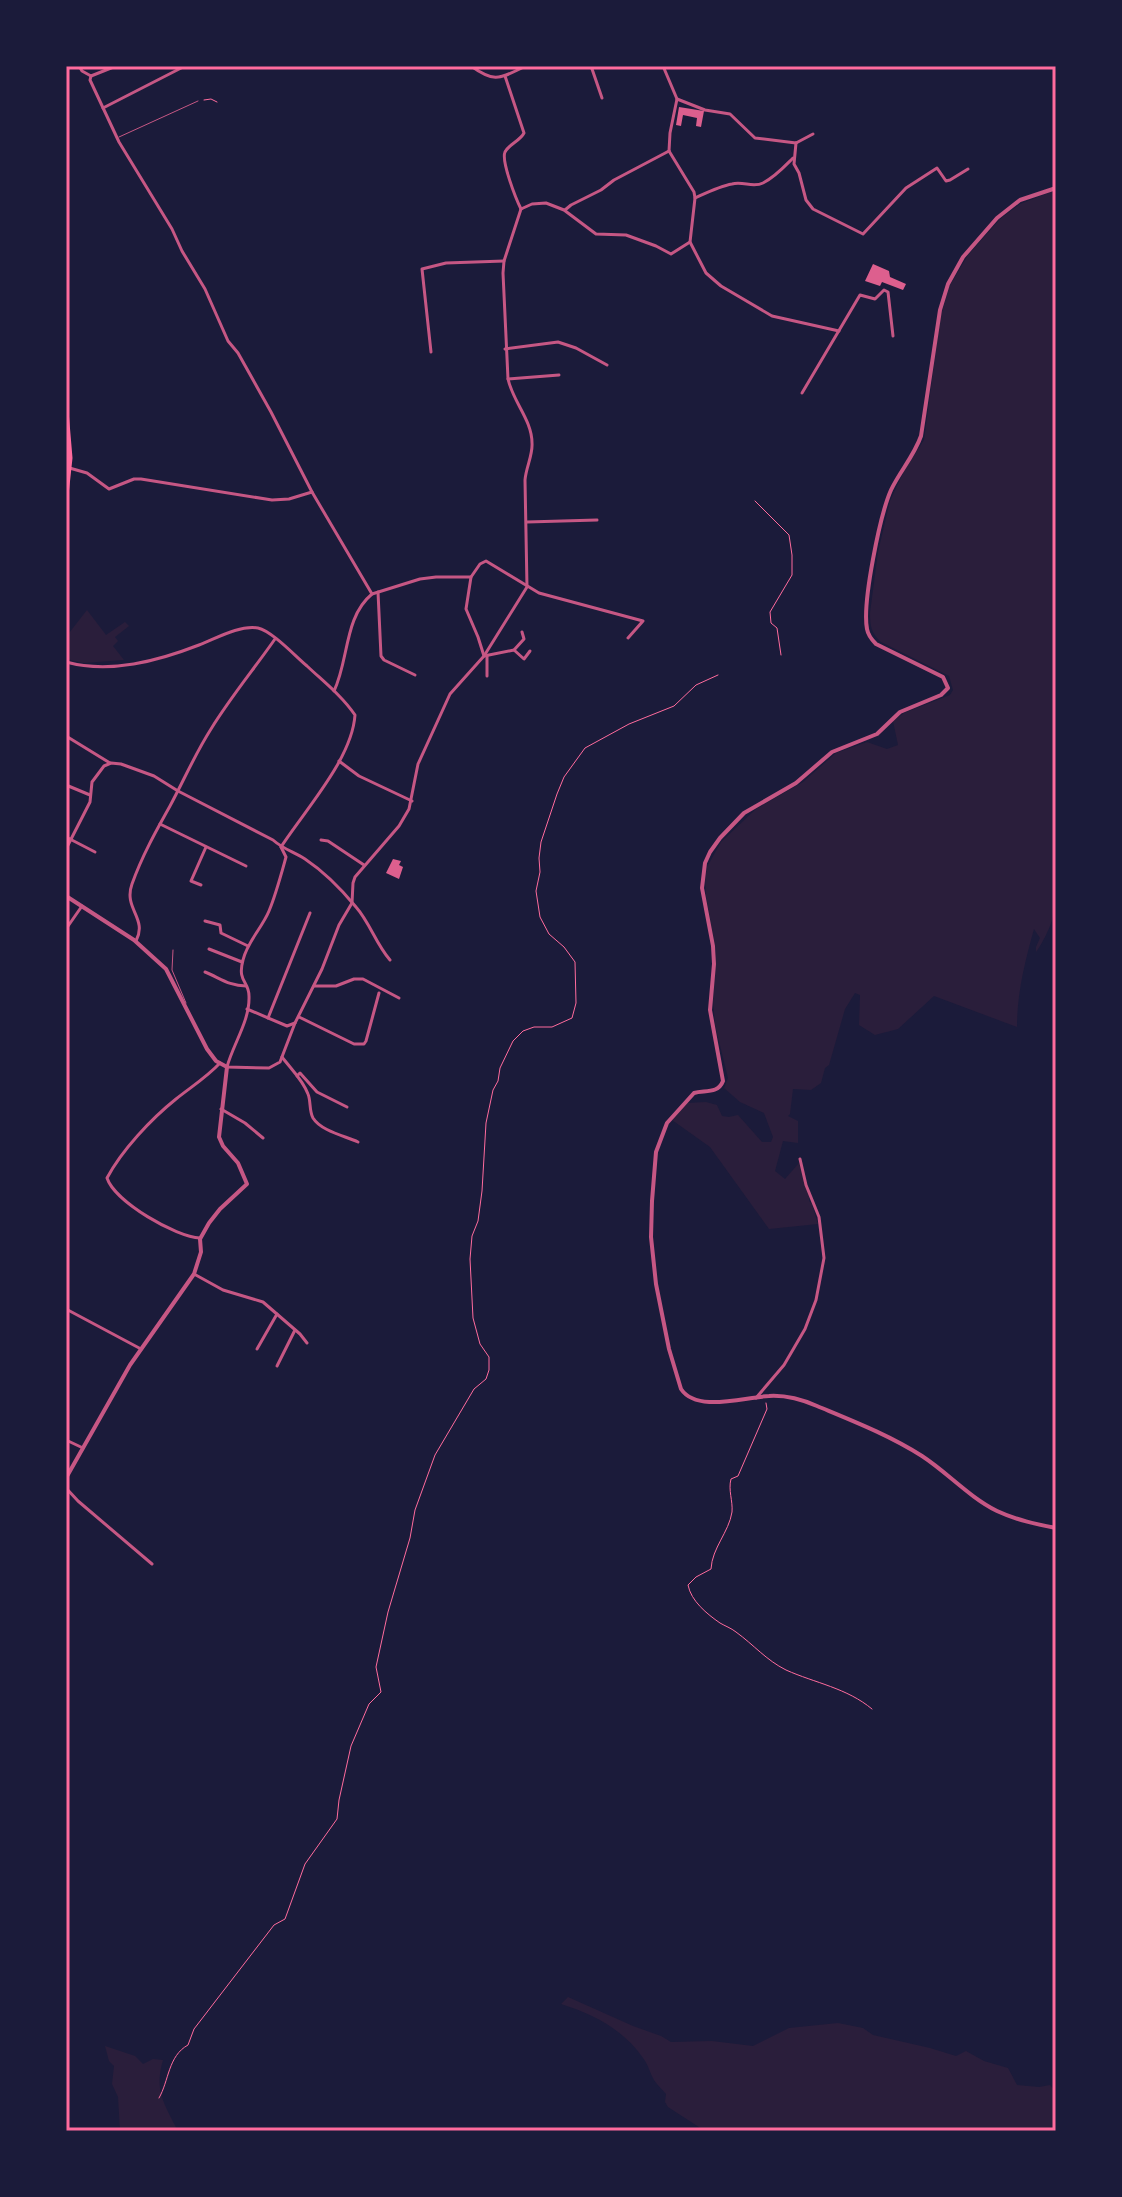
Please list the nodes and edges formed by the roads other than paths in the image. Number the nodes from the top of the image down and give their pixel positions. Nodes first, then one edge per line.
1 (79, 66) edge
2 (116, 66) edge
3 (185, 66) edge
4 (471, 66) edge
5 (526, 66) edge
6 (591, 66) edge
7 (663, 66) edge
8 (91, 76) junction
9 (505, 76) junction
10 (602, 98) dead end
11 (677, 99) junction
12 (198, 101) road end
13 (103, 108) junction
14 (813, 134) dead end
15 (118, 140) junction
16 (796, 143) junction
17 (669, 151) junction
18 (793, 158) junction
19 (968, 169) dead end
20 (1056, 188) edge
21 (695, 198) junction
22 (521, 209) junction
23 (564, 210) junction
24 (690, 242) junction
25 (504, 261) junction
26 (839, 331) junction
27 (893, 336) dead end
28 (505, 349) junction
29 (431, 352) dead end
30 (607, 365) dead end
31 (559, 375) dead end
32 (508, 379) junction
33 (802, 393) dead end
34 (66, 411) edge
35 (66, 467) edge
36 (312, 492) junction
37 (66, 495) edge
38 (597, 520) dead end
39 (527, 522) junction
40 (471, 577) junction
41 (527, 587) junction
42 (378, 592) junction
43 (372, 594) junction
44 (522, 632) dead end
45 (628, 638) dead end
46 (275, 639) junction
47 (514, 650) junction
48 (530, 651) dead end
49 (485, 656) junction
50 (66, 662) edge
51 (415, 675) dead end
52 (487, 676) dead end
53 (334, 691) junction
54 (66, 736) edge
55 (339, 761) junction
56 (111, 763) junction
57 (66, 785) edge
58 (178, 791) junction
59 (90, 795) junction
60 (412, 801) junction
61 (160, 824) junction
62 (66, 837) edge
63 (72, 840) junction
64 (321, 840) dead end
65 (206, 847) junction
66 (281, 847) junction
67 (66, 849) edge
68 (95, 852) dead end
69 (364, 865) junction
70 (246, 866) dead end
71 (201, 885) dead end
72 (66, 896) edge
73 (352, 903) junction
74 (82, 906) junction
75 (310, 913) dead end
76 (205, 921) dead end
77 (66, 929) edge
78 (136, 941) junction
79 (248, 946) junction
80 (209, 949) dead end
81 (173, 950) dead end
82 (390, 960) dead end
83 (242, 962) junction
84 (205, 972) dead end
85 (246, 986) junction
86 (314, 986) junction
87 (379, 993) dead end
88 (399, 998) dead end
89 (188, 1009) junction
90 (247, 1009) junction
91 (299, 1017) junction
92 (268, 1018) junction
93 (295, 1023) junction
94 (282, 1057) junction
95 (220, 1063) junction
96 (227, 1067) junction
97 (297, 1076) junction
98 (347, 1107) dead end
99 (221, 1109) junction
100 (263, 1138) dead end
101 (358, 1142) dead end
102 (800, 1159) dead end
103 (200, 1239) junction
104 (194, 1274) junction
105 (66, 1309) edge
106 (277, 1314) junction
107 (295, 1330) junction
108 (307, 1343) dead end
109 (141, 1349) junction
110 (257, 1349) dead end
111 (277, 1366) dead end
112 (756, 1398) junction
113 (66, 1440) edge
114 (83, 1448) junction
115 (66, 1478) edge
116 (66, 1488) edge
117 (1056, 1528) edge
118 (152, 1564) dead end

1 - 8 street
2 - 8 street
3 - 13 street
4 - 9 street
5 - 9 street
6 - 10 street
7 - 11 street
8 - 13 street
9 - 22 street
11 - 16 street
11 - 17 street
12 - 15 lane
13 - 15 street
14 - 16 street
15 - 36 street
16 - 18 street
17 - 21 street
17 - 23 street
18 - 19 street
18 - 21 street
20 - 112 street
21 - 24 street
22 - 23 street
22 - 25 street
23 - 24 street
24 - 26 street
25 - 28 street
25 - 29 street
26 - 27 street
26 - 33 street
28 - 30 street
28 - 32 street
31 - 32 street
32 - 39 street
34 - 37 highway
35 - 36 street
36 - 43 street
38 - 39 street
39 - 41 street
40 - 41 street
40 - 42 street
40 - 49 street
41 - 45 street
41 - 49 street
42 - 43 street
42 - 51 street
43 - 53 street
44 - 47 street
46 - 50 street
46 - 53 street
46 - 58 street
47 - 48 street
47 - 49 street
49 - 52 street
49 - 60 street
53 - 55 street
54 - 56 street
55 - 60 street
55 - 66 street
56 - 58 street
56 - 59 street
57 - 59 street
58 - 61 street
58 - 66 street
59 - 63 street
60 - 69 street
61 - 65 street
61 - 78 street
62 - 63 street
63 - 67 street
63 - 68 street
64 - 69 street
65 - 70 street
65 - 71 street
66 - 73 street
66 - 79 street
69 - 73 street
72 - 74 street
73 - 82 street
73 - 86 street
74 - 77 street
74 - 78 street
75 - 92 street
76 - 79 street
78 - 89 street
79 - 83 street
80 - 83 street
81 - 89 lane
83 - 85 street
84 - 85 street
85 - 90 street
86 - 88 street
86 - 91 street
87 - 91 street
89 - 95 street
90 - 92 street
90 - 96 street
91 - 93 street
92 - 93 street
93 - 94 street
94 - 96 street
94 - 97 street
95 - 96 street
95 - 103 street
96 - 99 street
97 - 98 street
97 - 101 street
99 - 100 street
99 - 103 street
102 - 112 street
103 - 104 street
104 - 106 street
104 - 109 street
105 - 109 street
106 - 107 street
106 - 110 street
107 - 108 street
107 - 111 street
109 - 114 street
112 - 117 street
113 - 114 street
114 - 115 street
116 - 118 street

